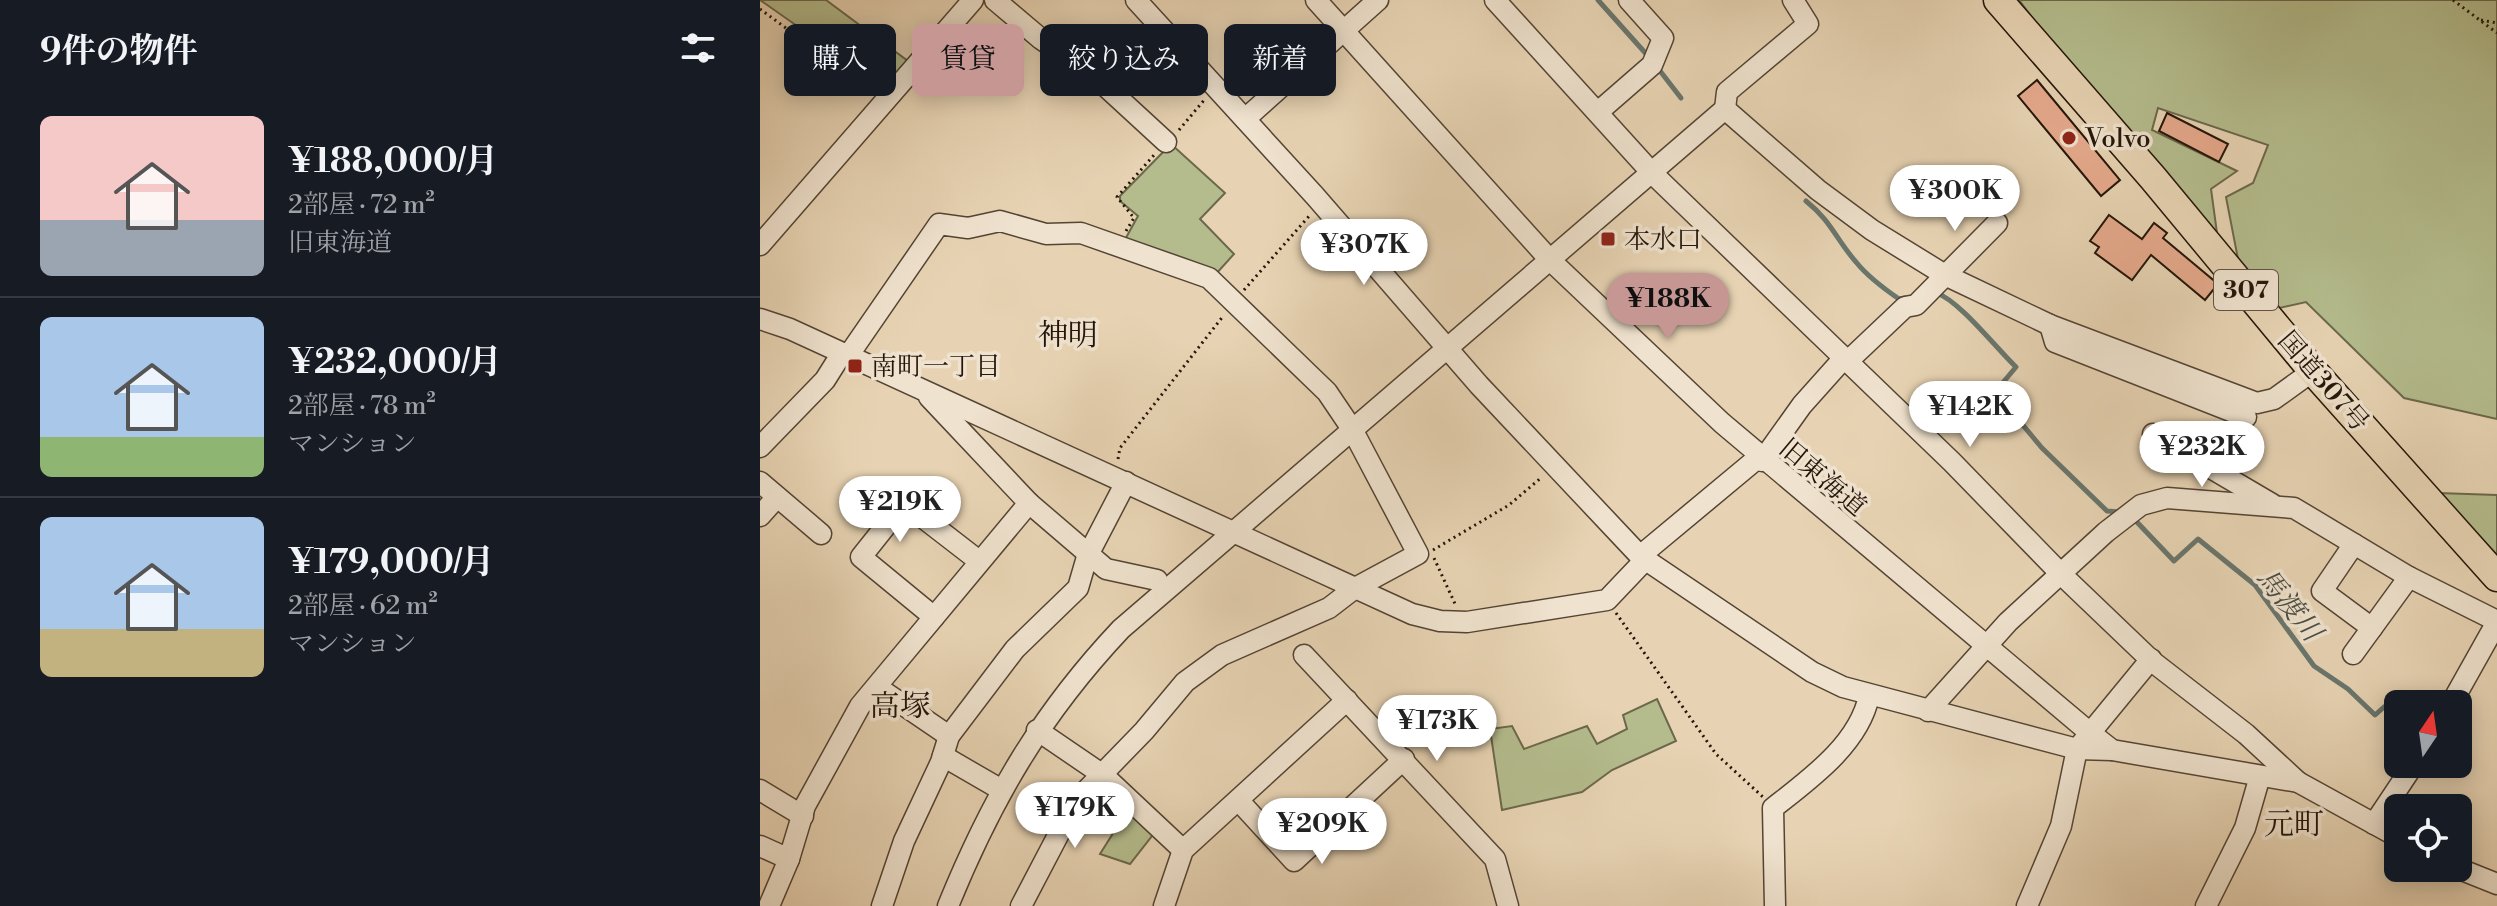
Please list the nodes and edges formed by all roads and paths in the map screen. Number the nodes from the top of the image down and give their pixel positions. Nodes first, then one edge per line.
1 (973, 0) edge
2 (995, 0) edge
3 (1136, 0) edge
4 (1316, 0) edge
5 (1378, 0) edge
6 (1495, 0) edge
7 (1629, 0) edge
8 (1793, 0) edge
9 (1998, 0) edge
10 (2453, 0) edge
11 (760, 9) edge
12 (2477, 19) junction
13 (2497, 23) edge
14 (1343, 32) junction
15 (2497, 33) edge
16 (1216, 87) junction
17 (892, 97) junction
18 (1725, 109) junction
19 (1598, 112) junction
20 (1245, 119) junction
21 (1166, 142) junction
22 (1652, 173) junction
23 (1322, 204) junction
24 (1997, 223) dead end
25 (760, 245) edge
26 (1116, 248) junction
27 (1550, 260) junction
28 (1933, 287) junction
29 (1234, 302) junction
30 (760, 319) edge
31 (2050, 325) junction
32 (1448, 349) junction
33 (845, 354) junction
34 (1846, 360) junction
35 (2313, 371) junction
36 (922, 389) junction
37 (2246, 417) dead end
38 (1352, 429) junction
39 (2153, 434) dead end
40 (760, 447) edge
41 (1760, 459) junction
42 (1554, 466) junction
43 (1120, 479) junction
44 (760, 482) edge
45 (777, 497) junction
46 (1029, 503) junction
47 (2272, 504) junction
48 (760, 516) edge
49 (1233, 531) junction
50 (821, 534) dead end
51 (2350, 540) junction
52 (1425, 552) junction
53 (1087, 557) junction
54 (1642, 558) junction
55 (979, 561) junction
56 (2062, 575) junction
57 (2409, 577) junction
58 (2497, 577) edge
59 (1157, 580) dead end
60 (1355, 588) junction
61 (1607, 600) junction
62 (934, 617) junction
63 (1463, 622) junction
64 (2497, 622) edge
65 (2372, 628) junction
66 (1987, 647) junction
67 (2353, 654) dead end
68 (1304, 655) dead end
69 (2151, 659) junction
70 (877, 687) junction
71 (2459, 690) edge
72 (1869, 696) junction
73 (1347, 700) junction
74 (1928, 711) junction
75 (1037, 730) junction
76 (949, 736) junction
77 (2083, 740) junction
78 (943, 756) junction
79 (1404, 759) junction
80 (1103, 775) junction
81 (2260, 776) junction
82 (2405, 778) edge
83 (2298, 782) junction
84 (1000, 789) junction
85 (760, 790) edge
86 (1239, 801) junction
87 (1773, 808) junction
88 (803, 816) junction
89 (2374, 824) junction
90 (2384, 829) edge
91 (760, 846) edge
92 (1183, 850) junction
93 (789, 859) junction
94 (2472, 874) edge
95 (2497, 884) edge
96 (769, 906) edge
97 (882, 906) edge
98 (948, 906) edge
99 (1021, 906) edge
100 (1164, 906) edge
101 (1508, 906) edge
102 (1775, 906) edge
103 (2027, 906) edge
104 (2206, 906) edge

1 - 17 street
2 - 21 street
3 - 16 street
4 - 14 street, 旧東海道
5 - 14 street
6 - 19 street
7 - 19 street
8 - 18 street
9 - 35 highway, 国道307号 / 307
10 - 12 path
11 - 17 path
12 - 13 path
12 - 15 path
14 - 20 street
14 - 27 street, 旧東海道
16 - 20 street
16 - 21 path
17 - 25 street
18 - 22 street
18 - 28 street
19 - 22 street
20 - 23 street
21 - 26 path
22 - 27 street
22 - 34 street
23 - 29 path
23 - 32 street
24 - 28 street
26 - 29 street
26 - 33 street
27 - 32 street
27 - 41 street, 旧東海道
28 - 31 street
28 - 34 street
29 - 38 street
29 - 43 path
30 - 33 street
31 - 35 street
31 - 37 street
32 - 38 street
32 - 42 street
33 - 36 street
33 - 40 street
34 - 41 street
34 - 56 street
35 - 58 highway, 国道307号 / 307
36 - 43 street
36 - 46 street
38 - 49 street
38 - 52 street
39 - 47 street
41 - 54 street
41 - 66 street, 旧東海道
42 - 52 path
42 - 54 street
43 - 49 street
43 - 53 street
44 - 45 street
45 - 48 street
45 - 50 street
46 - 53 street
46 - 55 street
47 - 51 street
47 - 56 street
49 - 60 street
49 - 75 street
51 - 57 street
51 - 65 street
52 - 60 street
52 - 63 path
53 - 59 street
53 - 76 street
54 - 61 street
54 - 72 street
55 - 62 street
55 - 62 street
56 - 66 street
56 - 69 street
57 - 64 street
57 - 65 street
60 - 63 street
60 - 80 street
61 - 63 street
61 - 87 path
62 - 70 street
64 - 71 street
65 - 67 street
66 - 74 street
66 - 77 street, 旧東海道
68 - 73 street
69 - 77 street
69 - 83 street
70 - 76 street
70 - 88 street
72 - 74 street
72 - 87 street
73 - 79 street
73 - 86 street
74 - 77 street
75 - 80 street
75 - 84 street
76 - 78 street
77 - 81 street
77 - 103 street
78 - 84 street
78 - 97 street
79 - 86 street
79 - 101 street
80 - 92 street
80 - 99 street
81 - 83 street
81 - 104 street
82 - 89 street
83 - 89 street
84 - 98 street
85 - 88 street
86 - 92 street
87 - 102 street
88 - 93 street
89 - 90 street
91 - 93 street
92 - 100 street
93 - 96 street
94 - 95 street

